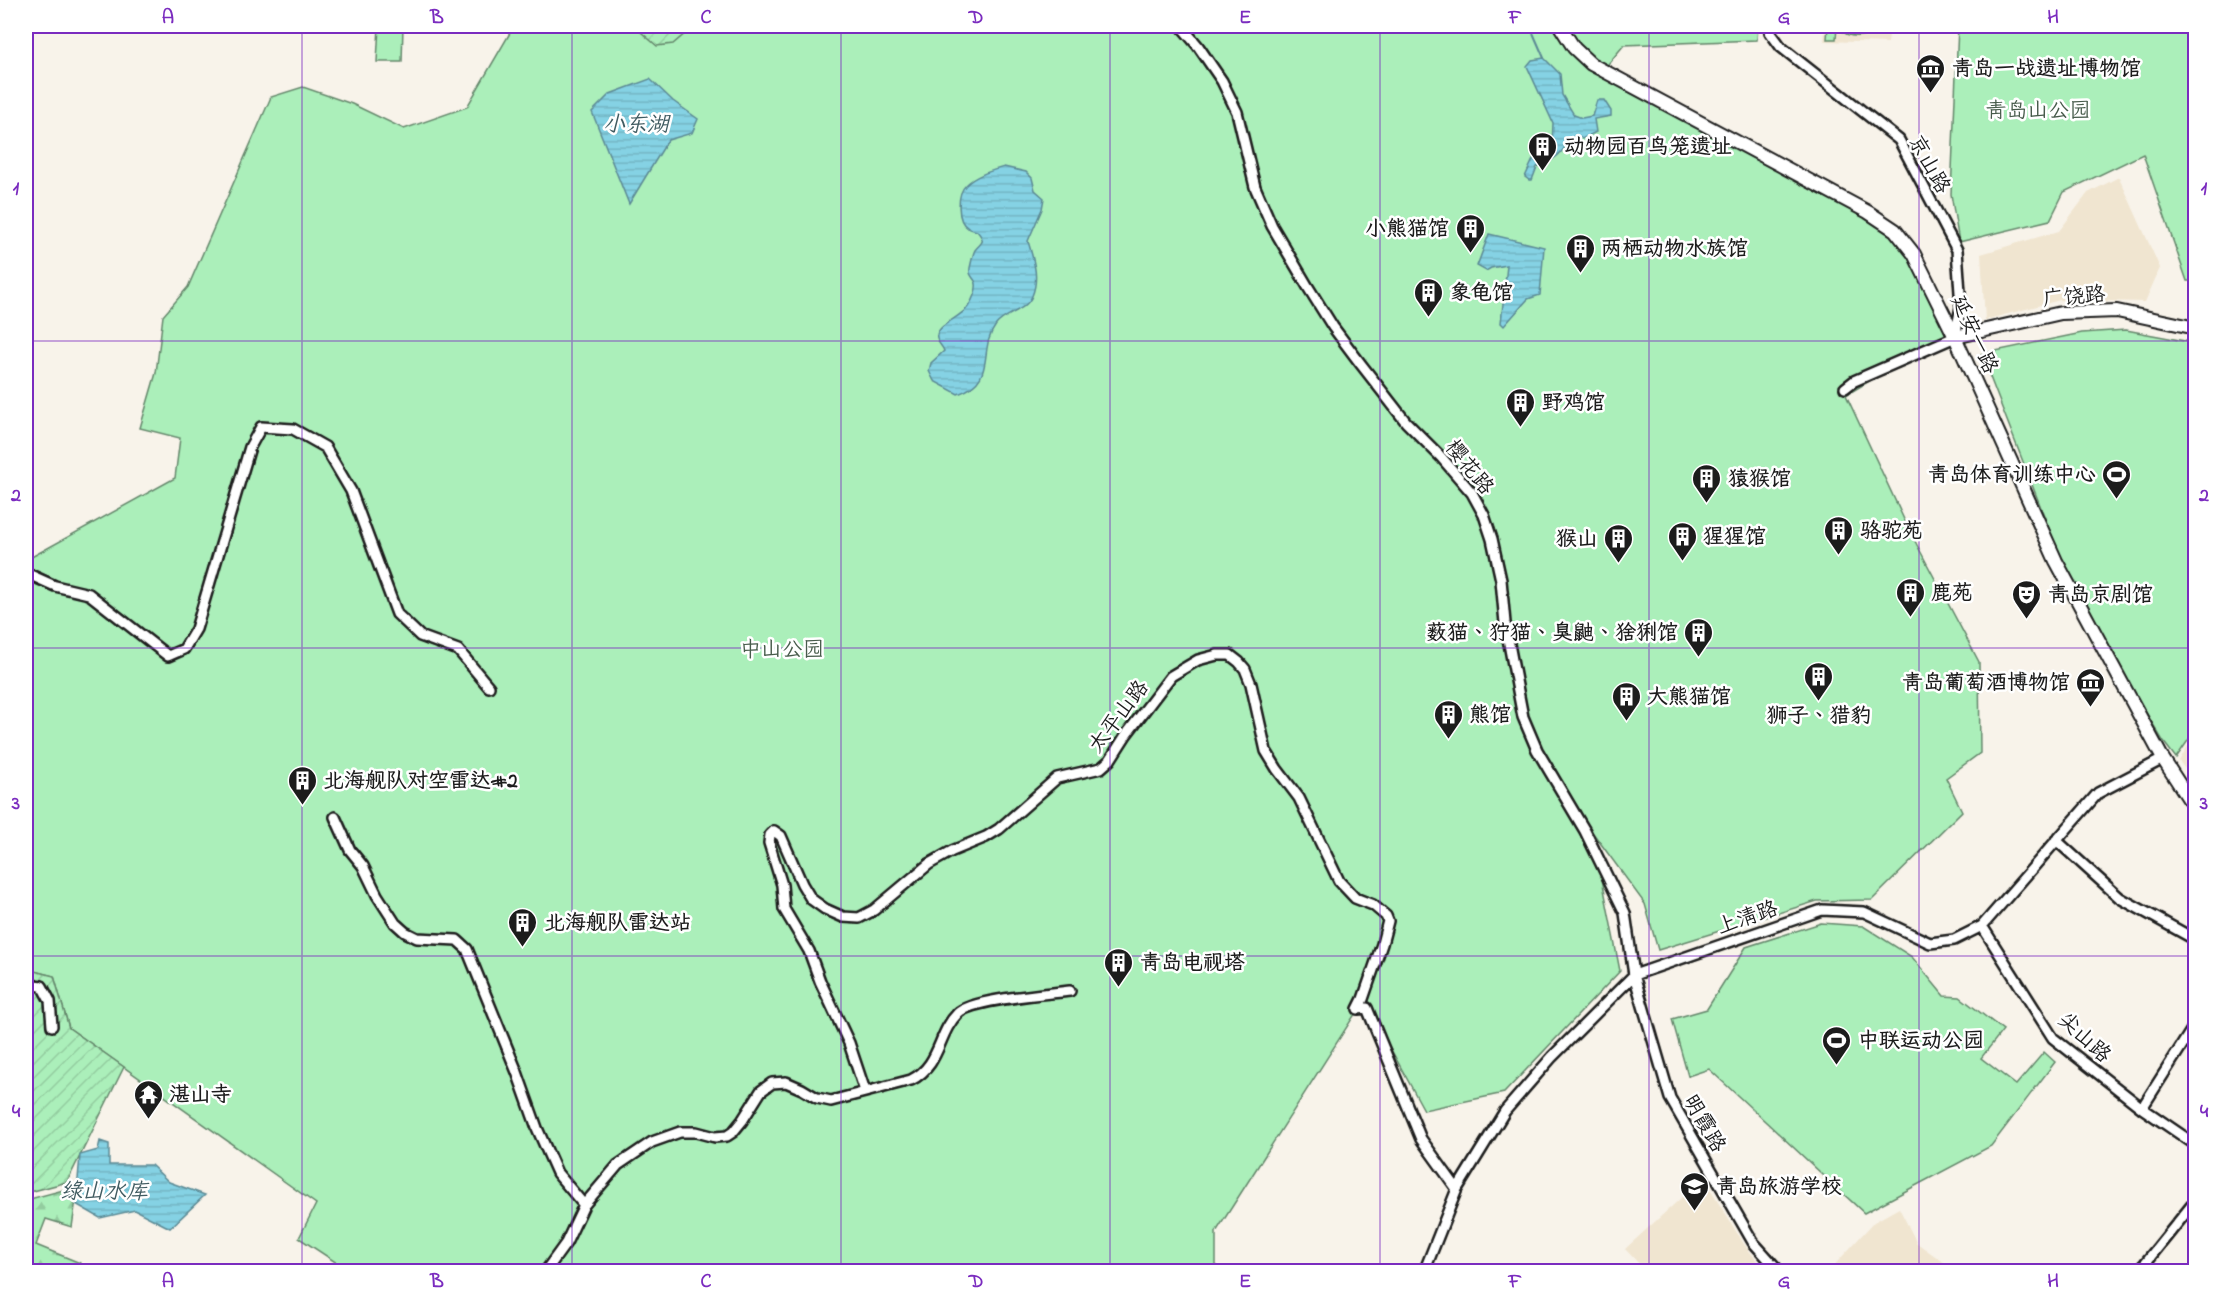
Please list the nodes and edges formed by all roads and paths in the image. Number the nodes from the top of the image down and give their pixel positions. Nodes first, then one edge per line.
1 (1181, 26) edge
2 (1560, 26) edge
3 (1769, 26) edge
4 (2196, 328) edge
5 (1955, 337) junction
6 (1845, 388) dead end
7 (26, 573) edge
8 (489, 687) dead end
9 (2163, 759) junction
10 (2196, 810) edge
11 (335, 817) dead end
12 (2056, 840) junction
13 (1982, 926) junction
14 (2196, 940) edge
15 (1634, 975) junction
16 (26, 984) edge
17 (1070, 991) dead end
18 (2196, 1023) edge
19 (52, 1026) dead end
20 (865, 1091) junction
21 (2142, 1108) junction
22 (2196, 1144) edge
23 (1457, 1189) junction
24 (2196, 1200) edge
25 (584, 1205) junction
26 (545, 1272) edge
27 (1424, 1272) edge
28 (1780, 1272) edge
29 (2138, 1272) edge

1 - 15 street, 樱花路
2 - 5 main road, 延安一路
3 - 5 street, 京山路
4 - 5 main road, 广饶路
5 - 6 street
5 - 9 main road, 延安一路
7 - 8 street
9 - 10 main road, 延安一路
9 - 12 street, 上清路
11 - 25 street
12 - 13 street, 上清路
12 - 14 street
13 - 15 street, 上清路
13 - 21 street, 尖山路
15 - 23 street, 上清路
15 - 28 street, 明霞路
16 - 19 street
17 - 20 street
18 - 21 street
20 - 23 street, 太平山路
20 - 25 street
21 - 22 street, 尖山路
23 - 27 street, 上清路
24 - 29 street
25 - 26 street

